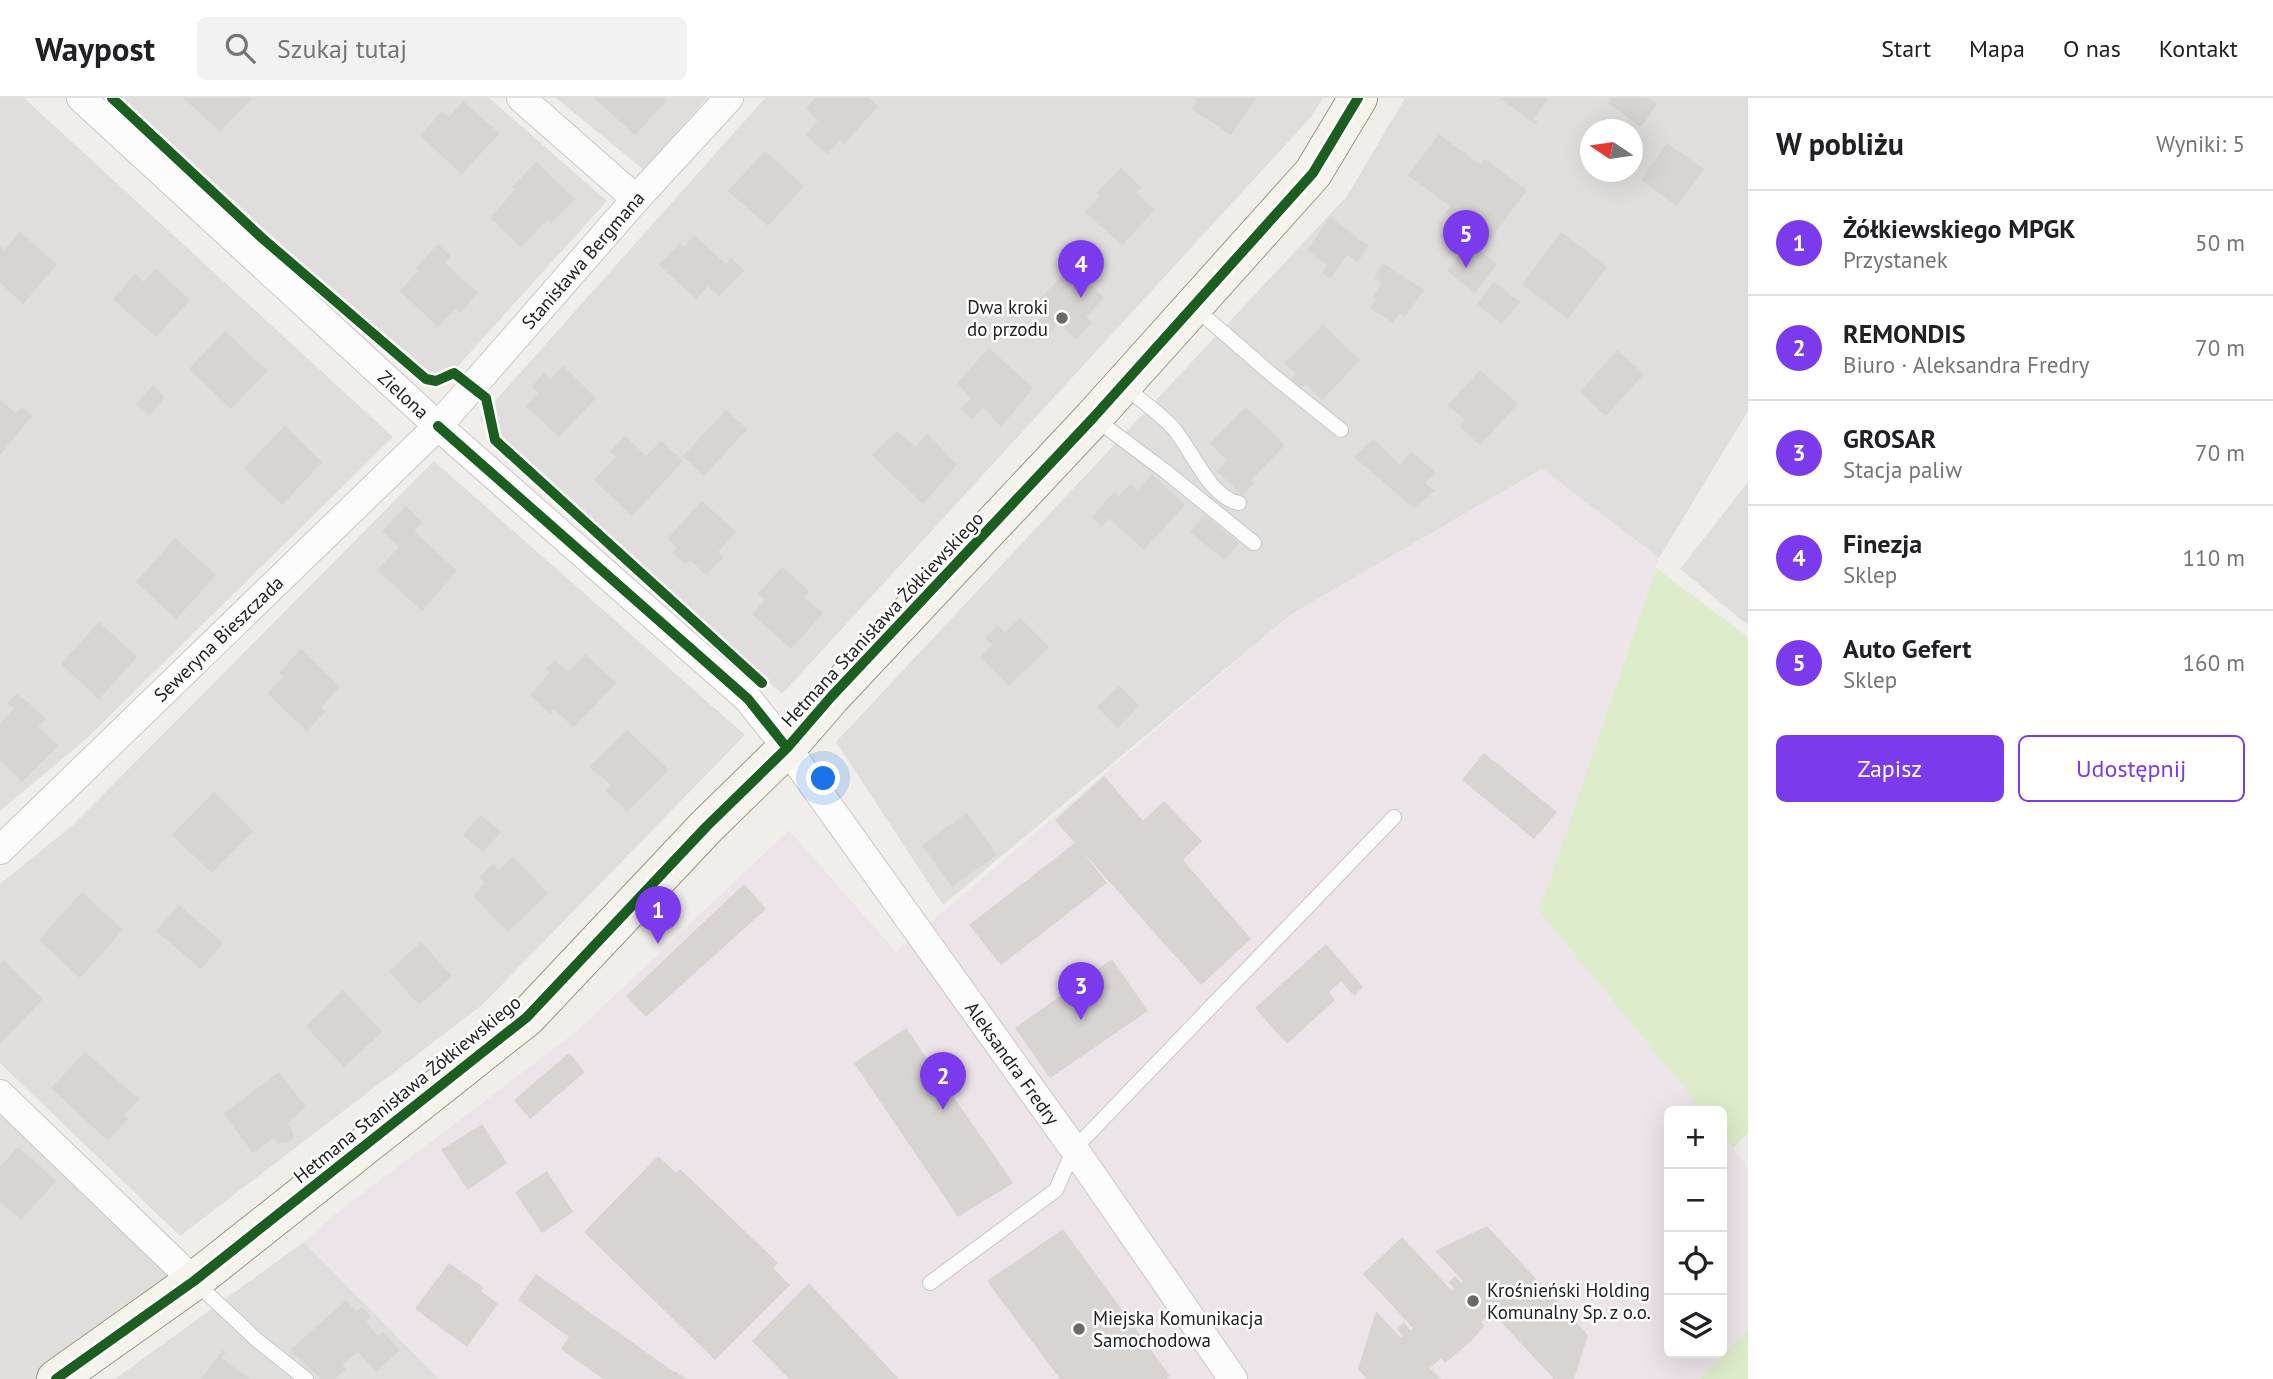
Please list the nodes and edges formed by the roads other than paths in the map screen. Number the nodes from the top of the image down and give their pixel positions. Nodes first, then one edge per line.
1 (81, 98) edge
2 (521, 98) edge
3 (729, 98) edge
4 (1358, 98) edge
5 (636, 199) junction
6 (1193, 306) junction
7 (1123, 385) junction
8 (1093, 418) junction
9 (438, 426) junction
10 (1341, 430) dead end
11 (1239, 503) dead end
12 (1254, 543) dead end
13 (787, 748) junction
14 (1394, 817) dead end
15 (0, 850) edge
16 (0, 1094) edge
17 (1074, 1149) junction
18 (194, 1281) junction
19 (930, 1283) dead end
20 (56, 1379) edge
21 (306, 1379) edge
22 (1233, 1379) edge

1 - 9 street, Zielona
2 - 5 street
3 - 5 street, Stanisława Bergmana
4 - 6 street, Hetmana Stanisława Żółkiewskiego
5 - 9 street, Stanisława Bergmana
6 - 7 street, Hetmana Stanisława Żółkiewskiego
6 - 10 lane
7 - 8 street, Hetmana Stanisława Żółkiewskiego
7 - 11 lane
8 - 12 lane
8 - 13 street, Hetmana Stanisława Żółkiewskiego
9 - 13 street, Zielona
9 - 15 street, Seweryna Bieszczada
13 - 17 street, Aleksandra Fredry
13 - 18 street, Hetmana Stanisława Żółkiewskiego
14 - 17 lane
16 - 18 street
17 - 19 lane
17 - 22 street, Aleksandra Fredry
18 - 20 street, Hetmana Stanisława Żółkiewskiego
18 - 21 lane

